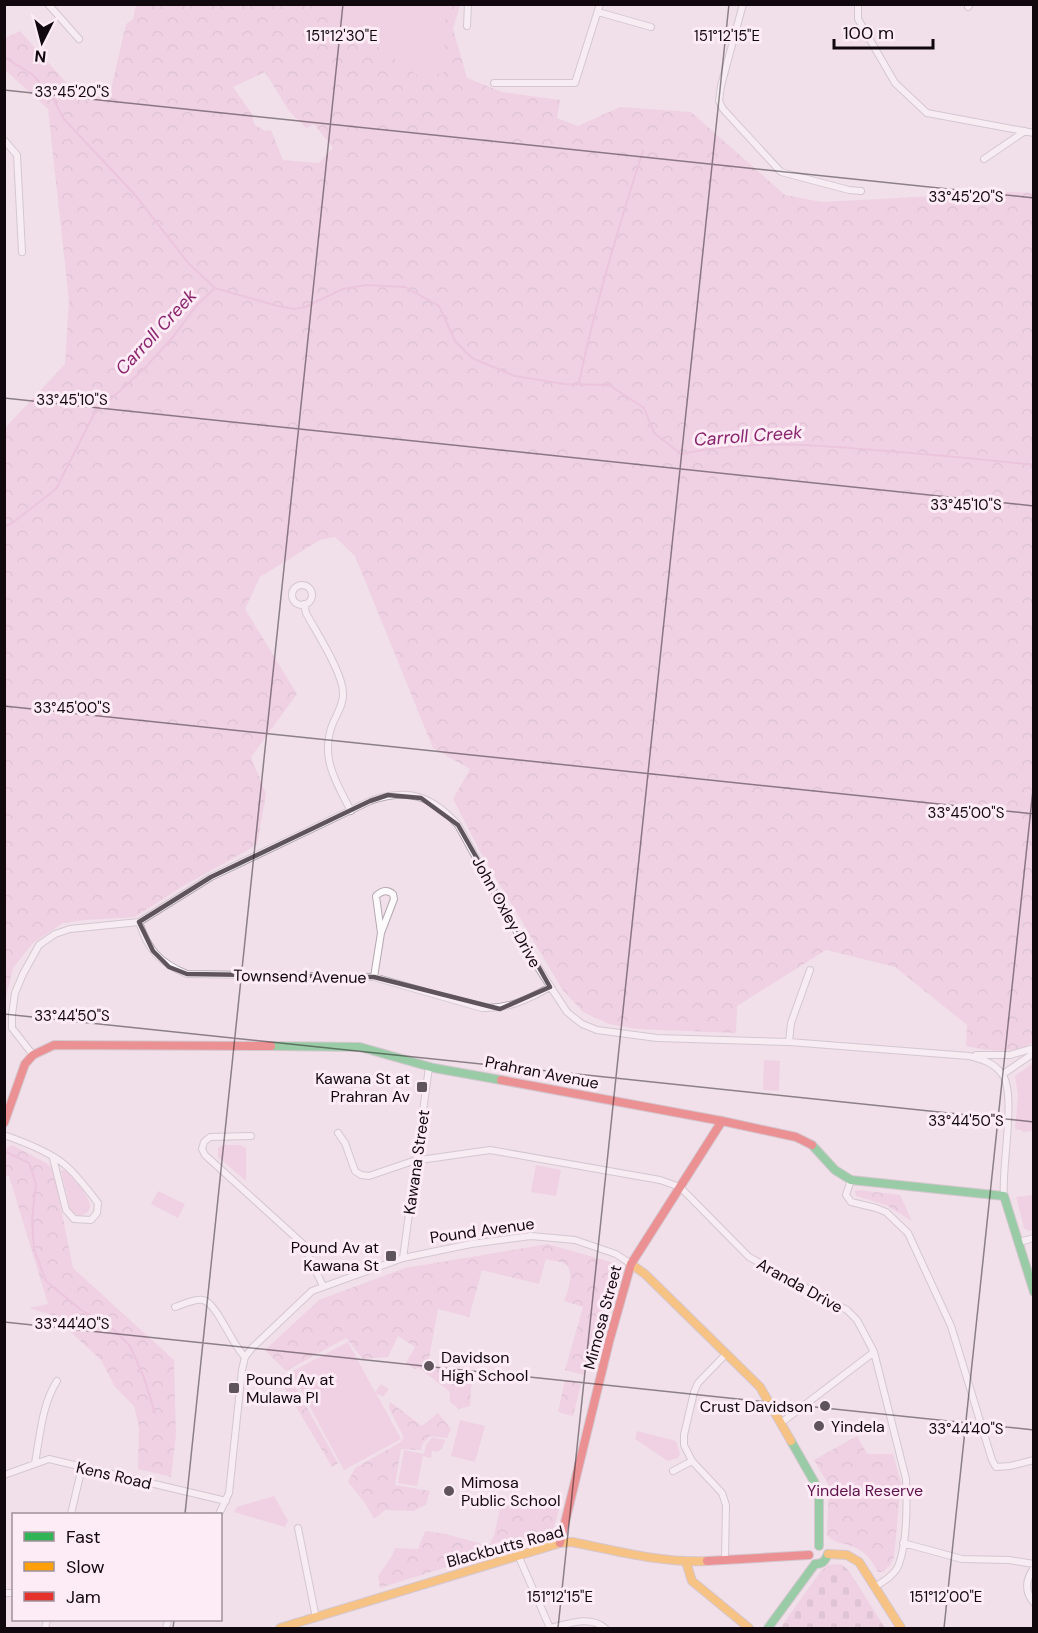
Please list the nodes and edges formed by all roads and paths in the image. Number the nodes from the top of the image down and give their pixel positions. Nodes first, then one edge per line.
1 (48, 4) edge
2 (468, 4) edge
3 (600, 4) edge
4 (743, 4) edge
5 (858, 4) edge
6 (598, 12) junction
7 (467, 26) dead end
8 (651, 27) dead end
9 (79, 39) dead end
10 (494, 83) dead end
11 (1025, 131) junction
12 (1034, 133) edge
13 (4, 140) edge
14 (984, 159) dead end
15 (861, 191) dead end
16 (22, 252) dead end
17 (304, 604) dead end
18 (351, 811) junction
19 (139, 922) junction
20 (381, 933) junction
21 (810, 970) dead end
22 (374, 977) junction
23 (550, 987) junction
24 (789, 1042) junction
25 (1034, 1048) edge
26 (1034, 1053) edge
27 (33, 1055) junction
28 (969, 1056) junction
29 (429, 1067) junction
30 (1003, 1074) junction
31 (722, 1121) junction
32 (4, 1123) edge
33 (338, 1133) dead end
34 (4, 1135) edge
35 (251, 1136) dead end
36 (53, 1158) junction
37 (416, 1161) junction
38 (851, 1180) junction
39 (680, 1186) junction
40 (1004, 1196) junction
41 (1034, 1238) edge
42 (1019, 1242) junction
43 (403, 1258) junction
44 (631, 1264) junction
45 (323, 1286) junction
46 (1034, 1292) edge
47 (175, 1307) dead end
48 (874, 1352) junction
49 (726, 1354) junction
50 (245, 1357) junction
51 (57, 1382) dead end
52 (781, 1423) junction
53 (1034, 1460) edge
54 (692, 1461) junction
55 (35, 1463) junction
56 (82, 1467) junction
57 (673, 1471) dead end
58 (4, 1475) edge
59 (226, 1501) junction
60 (71, 1513) edge
61 (220, 1513) edge
62 (298, 1528) dead end
63 (560, 1542) junction
64 (903, 1543) junction
65 (819, 1546) junction
66 (828, 1554) junction
67 (810, 1555) junction
68 (518, 1556) junction
69 (725, 1560) junction
70 (686, 1562) junction
71 (815, 1564) junction
72 (1034, 1564) edge
73 (1034, 1568) edge
74 (875, 1587) junction
75 (1034, 1603) edge
76 (316, 1618) junction
77 (550, 1628) edge
78 (280, 1629) edge
79 (605, 1629) edge
80 (749, 1629) edge
81 (768, 1629) edge
82 (901, 1629) edge

1 - 9 street
2 - 7 street
3 - 6 street
4 - 15 street
5 - 11 street
6 - 8 street
6 - 10 street
11 - 12 street
11 - 14 street
13 - 16 street
17 - 18 street
18 - 19 street, John Oxley Drive
18 - 23 street, John Oxley Drive
19 - 22 street, Townsend Avenue
19 - 27 street, John Oxley Drive
20 - 20 street
20 - 22 street
21 - 24 street
22 - 23 street, Townsend Avenue
23 - 24 street, John Oxley Drive
24 - 28 street, John Oxley Drive
25 - 28 street
26 - 30 street
27 - 29 street, Prahran Avenue
27 - 32 street
28 - 30 street, John Oxley Drive
29 - 31 street, Prahran Avenue
29 - 37 street, Kawana Street
30 - 40 street
31 - 38 street, Prahran Avenue
31 - 39 street, Mimosa Street
33 - 37 street
34 - 36 street
35 - 45 street
36 - 36 street
37 - 39 street
37 - 43 street, Kawana Street
38 - 40 street
38 - 53 street
39 - 44 street, Mimosa Street
39 - 48 street, Aranda Drive
40 - 42 street
41 - 42 street
42 - 46 street
43 - 44 street, Pound Avenue
43 - 45 street, Pound Avenue
44 - 49 street, Pound Avenue
44 - 63 street, Mimosa Street
45 - 50 street, Pound Avenue
47 - 50 street
48 - 52 street
48 - 64 street, Aranda Drive
49 - 52 street, Pound Avenue
49 - 54 street
50 - 59 street
51 - 55 street
52 - 65 street, Pound Avenue
54 - 57 street
54 - 69 street
55 - 56 street, Kens Road
55 - 58 street, Kens Road
56 - 59 street, Kens Road
56 - 60 street
59 - 61 street
62 - 76 street
63 - 68 street, Blackbutts Road
63 - 70 street, Blackbutts Road
64 - 72 street
64 - 74 street, Aranda Drive
65 - 66 street
65 - 67 street
66 - 71 street
66 - 74 street
67 - 69 street, Blackbutts Road
67 - 71 street
68 - 76 street, Blackbutts Road
68 - 77 street
69 - 70 street, Blackbutts Road
70 - 80 street
71 - 81 street
73 - 75 street
74 - 82 street
76 - 78 street, Blackbutts Road
77 - 79 street

